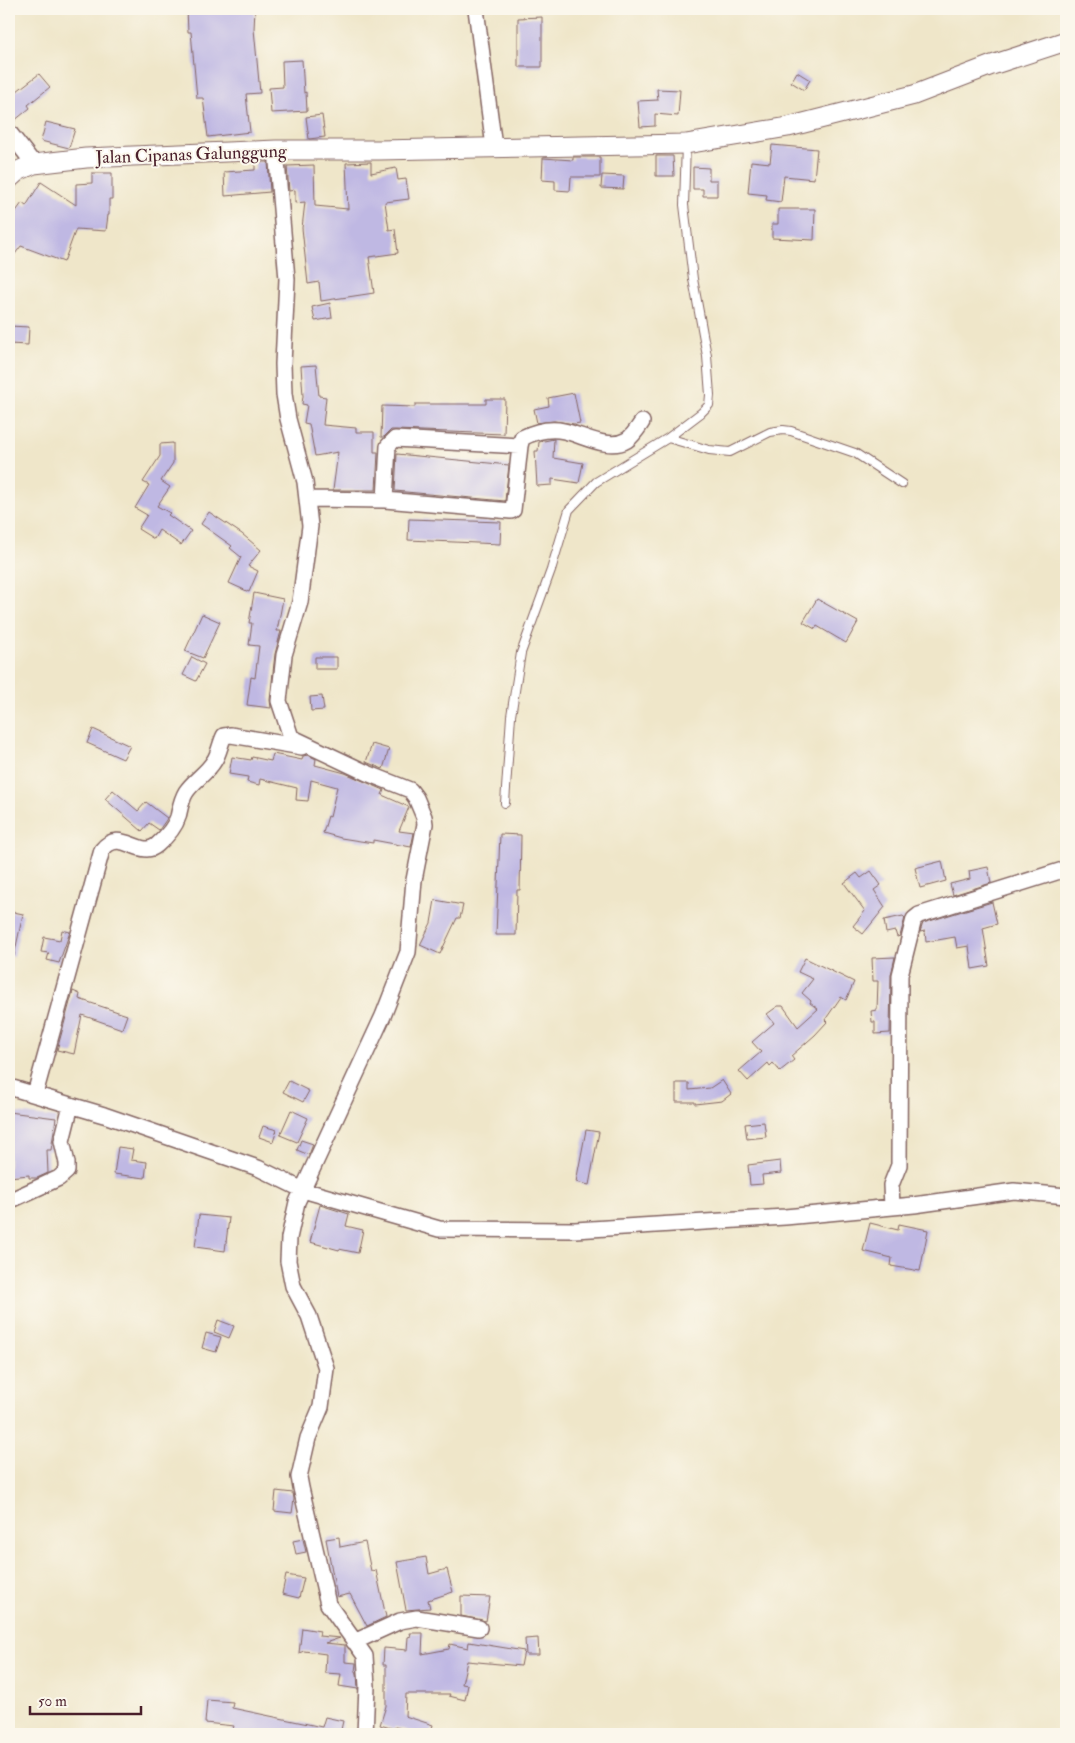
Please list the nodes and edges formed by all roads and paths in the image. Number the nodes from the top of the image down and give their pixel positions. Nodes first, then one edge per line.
1 (476, 9) edge
2 (1066, 41) edge
3 (9, 132) edge
4 (686, 144) junction
5 (494, 147) junction
6 (276, 150) junction
7 (34, 164) junction
8 (9, 179) edge
9 (642, 422) dead end
10 (668, 438) junction
11 (520, 446) junction
12 (902, 484) dead end
13 (307, 499) junction
14 (385, 500) junction
15 (318, 750) junction
16 (505, 803) dead end
17 (1066, 869) edge
18 (9, 1086) edge
19 (34, 1094) junction
20 (71, 1105) junction
21 (303, 1190) junction
22 (1066, 1196) edge
23 (891, 1197) junction
24 (9, 1201) edge
25 (479, 1628) dead end
26 (354, 1642) junction
27 (365, 1734) edge

1 - 5 street
2 - 4 street, Jalan Cipanas Galunggung
3 - 7 street
4 - 5 street, Jalan Cipanas Galunggung
4 - 10 lane
5 - 6 street, Jalan Cipanas Galunggung
6 - 7 street, Jalan Cipanas Galunggung
6 - 13 street
7 - 8 street, Jalan Cipanas Galunggung
9 - 11 street
10 - 12 lane
10 - 16 lane
11 - 14 street
11 - 14 street
13 - 14 street
13 - 15 street
15 - 19 street
15 - 21 street
17 - 23 street
18 - 19 street
19 - 20 street
20 - 21 street
20 - 24 street
21 - 23 street
21 - 26 street
22 - 23 street
25 - 26 street
26 - 27 street

